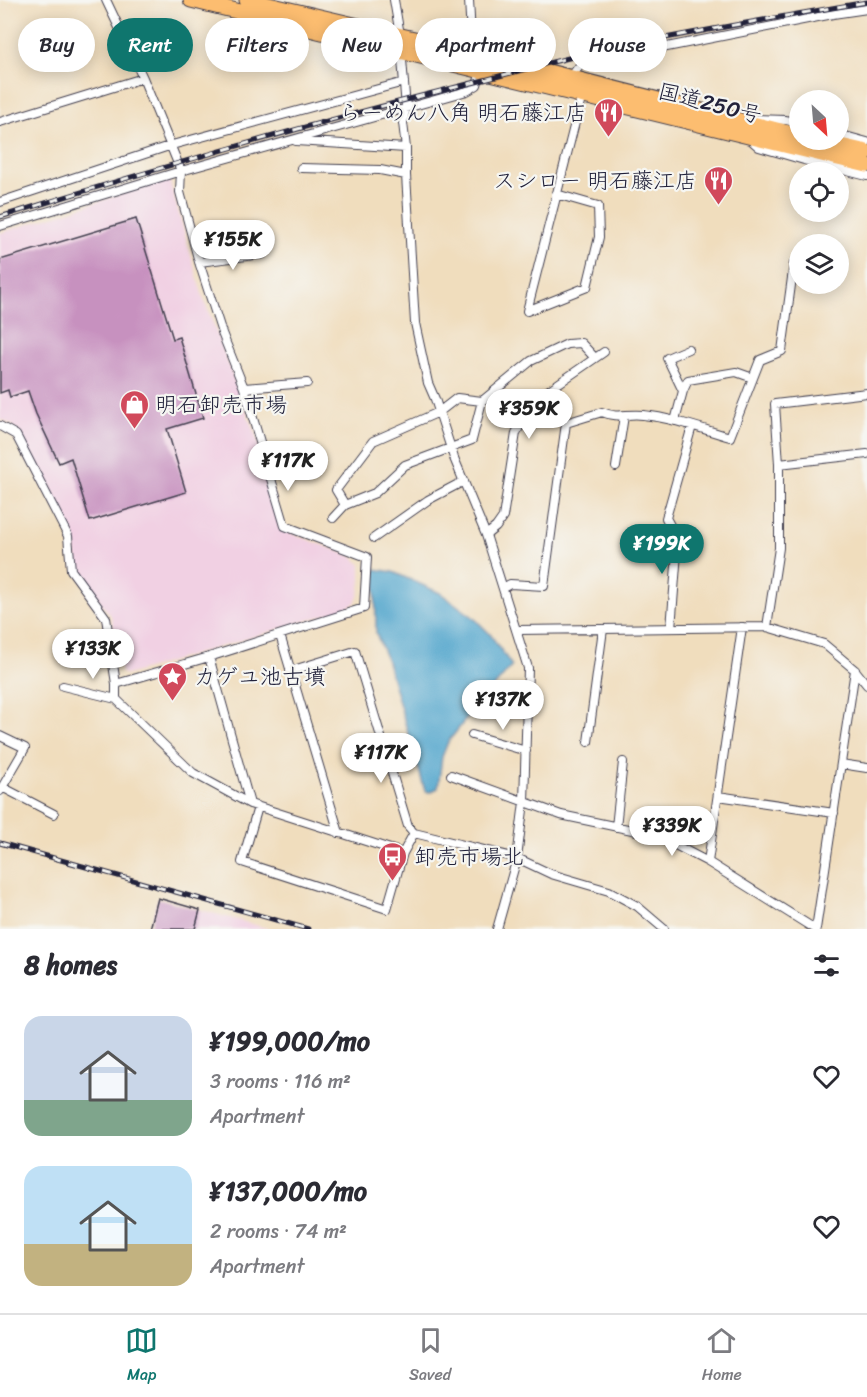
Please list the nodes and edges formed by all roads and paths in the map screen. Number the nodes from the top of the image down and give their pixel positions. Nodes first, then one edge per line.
1 (106, 0) edge
2 (191, 0) edge
3 (247, 0) edge
4 (394, 0) edge
5 (469, 0) edge
6 (867, 9) edge
7 (326, 18) edge
8 (397, 18) edge
9 (470, 18) edge
10 (321, 32) edge
11 (403, 72) edge
12 (481, 72) edge
13 (485, 72) edge
14 (546, 72) edge
15 (143, 78) junction
16 (569, 78) junction
17 (404, 82) junction
18 (582, 95) junction
19 (406, 108) junction
20 (722, 117) junction
21 (789, 121) edge
22 (0, 122) edge
23 (789, 133) edge
24 (744, 134) junction
25 (849, 137) edge
26 (290, 141) junction
27 (867, 142) edge
28 (172, 146) junction
29 (406, 148) junction
30 (849, 148) edge
31 (867, 152) edge
32 (867, 165) edge
33 (301, 168) dead end
34 (181, 171) junction
35 (406, 175) junction
36 (867, 176) edge
37 (556, 194) junction
38 (0, 202) edge
39 (0, 226) edge
40 (263, 254) dead end
41 (199, 262) junction
42 (790, 294) edge
43 (688, 350) dead end
44 (604, 352) dead end
45 (595, 358) junction
46 (753, 378) junction
47 (307, 383) dead end
48 (244, 388) junction
49 (683, 391) junction
50 (867, 393) edge
51 (482, 401) junction
52 (439, 411) junction
53 (624, 416) junction
54 (675, 421) junction
55 (0, 426) edge
56 (692, 426) junction
57 (451, 448) junction
58 (867, 454) edge
59 (779, 464) junction
60 (616, 467) dead end
61 (464, 481) junction
62 (345, 505) junction
63 (333, 518) dead end
64 (486, 535) junction
65 (374, 538) dead end
66 (503, 588) junction
67 (742, 627) junction
68 (767, 627) junction
69 (671, 628) junction
70 (603, 629) junction
71 (517, 630) junction
72 (280, 635) junction
73 (209, 657) junction
74 (855, 670) junction
75 (867, 670) edge
76 (290, 671) junction
77 (865, 682) edge
78 (116, 684) junction
79 (63, 686) dead end
80 (116, 699) junction
81 (472, 735) dead end
82 (0, 736) edge
83 (588, 742) dead end
84 (526, 752) junction
85 (623, 762) dead end
86 (842, 764) junction
87 (867, 768) edge
88 (452, 775) dead end
89 (1, 789) edge
90 (718, 796) junction
91 (524, 802) junction
92 (254, 806) junction
93 (834, 813) junction
94 (54, 814) dead end
95 (616, 827) junction
96 (339, 833) junction
97 (414, 833) junction
98 (403, 853) junction
99 (517, 858) junction
100 (708, 862) junction
101 (497, 929) edge
102 (664, 929) edge
103 (815, 929) edge

1 - 15 street
2 - 10 highway, 国道250号
3 - 7 highway, 国道250号
4 - 8 street
5 - 9 street
6 - 16 street
11 - 17 street
12 - 19 street
13 - 18 highway, 国道250号
14 - 16 highway, 国道250号
15 - 22 street
15 - 28 street
16 - 20 highway, 国道250号
17 - 19 street
17 - 28 street
18 - 24 highway, 国道250号
18 - 37 street
19 - 26 street
19 - 29 street
20 - 21 street
20 - 23 highway, 国道250号
24 - 32 highway, 国道250号
24 - 36 street
25 - 27 street
26 - 29 street
26 - 34 street
28 - 34 street
28 - 38 street
29 - 35 street
30 - 31 highway
33 - 35 street
34 - 39 street
34 - 41 street
35 - 52 street
37 - 37 street
40 - 41 street
41 - 48 street
42 - 46 street
43 - 49 street
44 - 45 street
45 - 51 street
45 - 64 street
46 - 49 street
46 - 56 street
47 - 48 street
48 - 72 street
49 - 54 street
50 - 59 street
51 - 52 street
51 - 57 street
52 - 57 street
52 - 62 street
53 - 54 street
53 - 60 street
53 - 66 street
54 - 56 street
55 - 78 street
56 - 69 street
57 - 61 street
57 - 62 street
58 - 59 street
59 - 68 street
61 - 64 street
61 - 65 street
62 - 63 street
64 - 66 street
66 - 71 street
67 - 68 street
67 - 69 street
67 - 90 street
68 - 74 street
69 - 70 street
70 - 71 street
70 - 83 street
71 - 84 street
72 - 73 street
72 - 76 street
73 - 78 street
73 - 92 street
74 - 77 street
74 - 86 street
75 - 77 street
76 - 96 street
76 - 97 street
78 - 80 street
79 - 80 street
80 - 92 street
81 - 84 street
82 - 89 street
84 - 91 street
85 - 95 street
86 - 87 street
86 - 93 street
88 - 91 street
89 - 94 street
90 - 93 street
90 - 100 street
91 - 95 street
91 - 99 street
92 - 96 street
92 - 98 street
93 - 103 street
95 - 100 street
96 - 98 street
97 - 98 street
97 - 99 street
99 - 101 street
99 - 102 street
100 - 103 street

